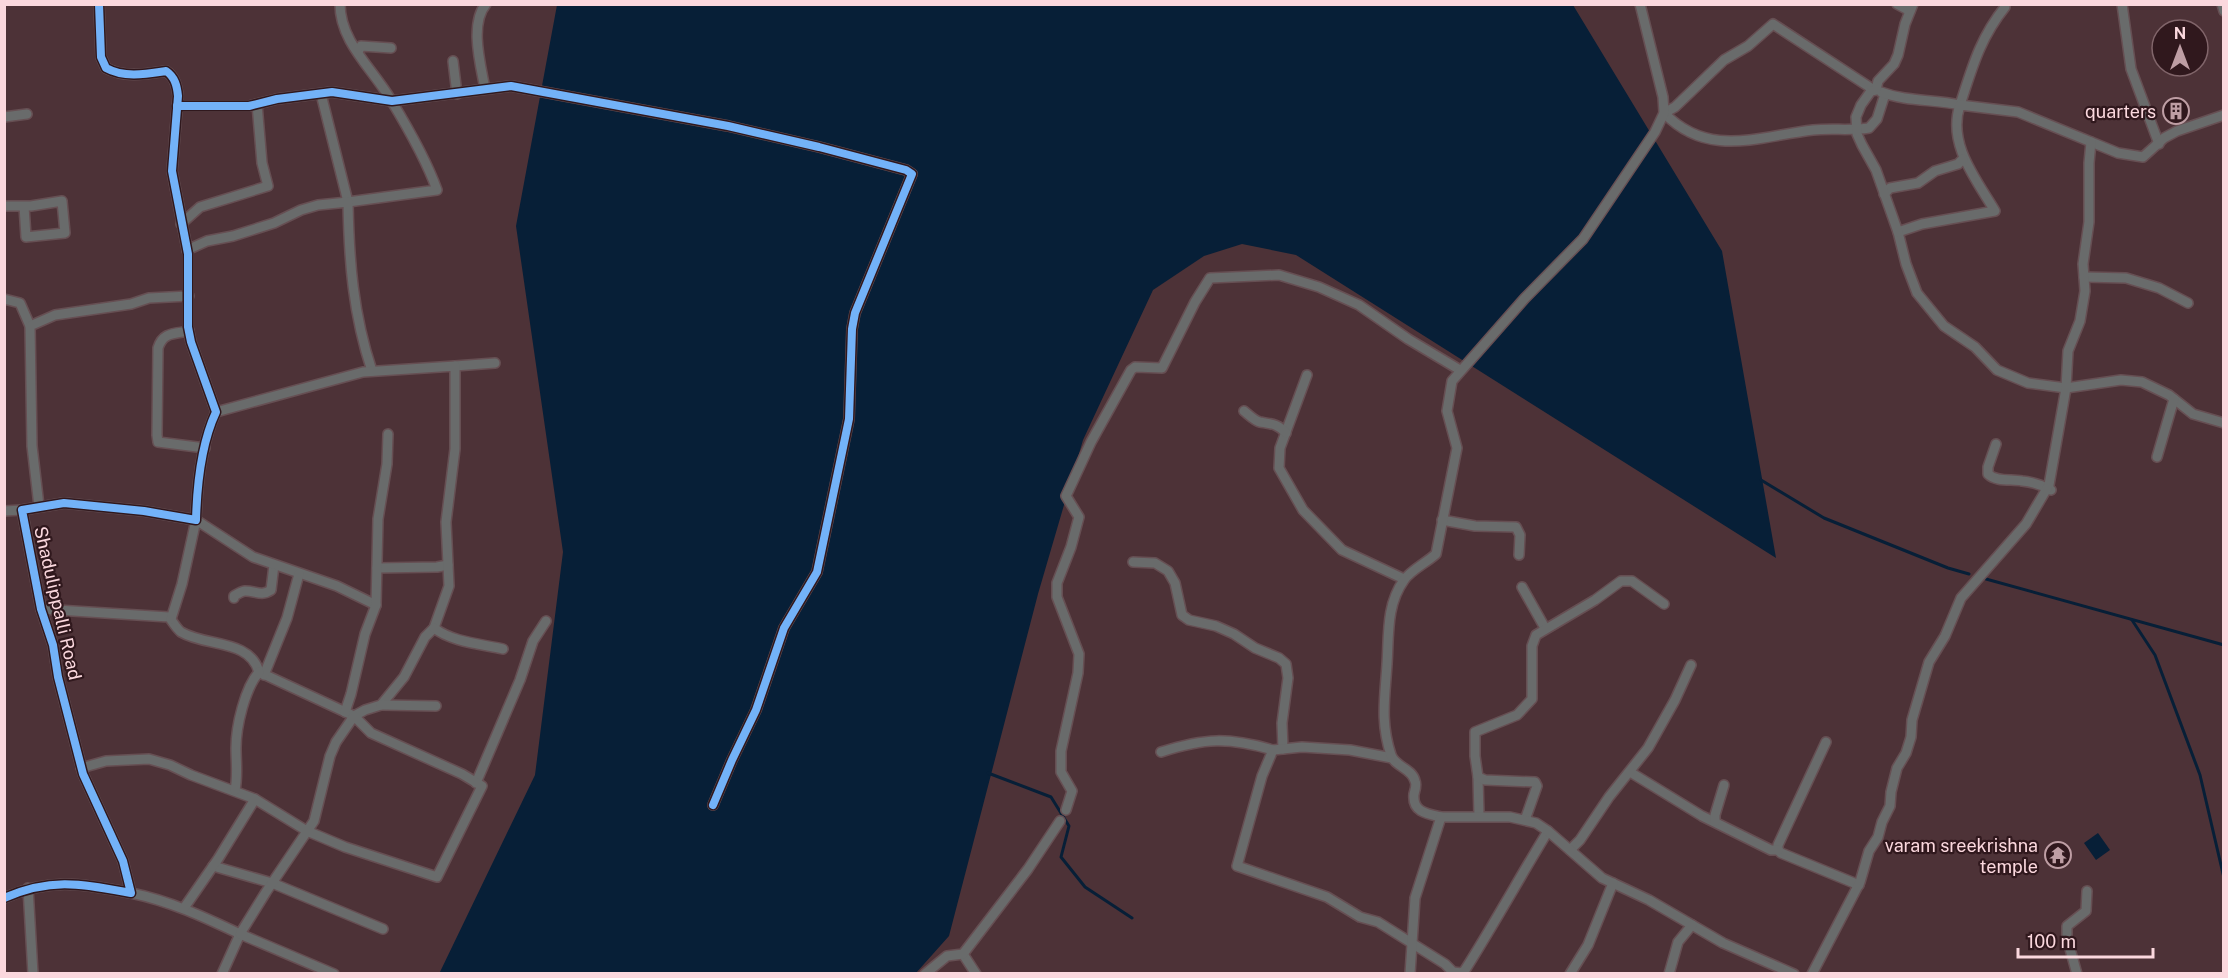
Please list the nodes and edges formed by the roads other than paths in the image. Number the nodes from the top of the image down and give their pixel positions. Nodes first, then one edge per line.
1 (99, 4) edge
2 (331, 4) edge
3 (340, 4) edge
4 (486, 4) edge
5 (1640, 4) edge
6 (1897, 4) edge
7 (2122, 4) edge
8 (2222, 4) edge
9 (2005, 7) dead end
10 (1911, 8) edge
11 (2223, 11) edge
12 (341, 20) junction
13 (391, 48) dead end
14 (358, 52) junction
15 (453, 62) dead end
16 (486, 89) junction
17 (1875, 90) junction
18 (321, 94) junction
19 (456, 94) junction
20 (1885, 94) junction
21 (392, 101) junction
22 (257, 104) junction
23 (1960, 105) junction
24 (177, 106) junction
25 (1664, 113) junction
26 (27, 114) dead end
27 (2223, 115) edge
28 (4, 117) edge
29 (1857, 129) junction
30 (2091, 142) junction
31 (2159, 144) junction
32 (1964, 159) junction
33 (1884, 195) junction
34 (348, 202) junction
35 (4, 206) edge
36 (24, 206) junction
37 (180, 224) junction
38 (1898, 232) junction
39 (187, 250) junction
40 (2084, 277) junction
41 (189, 296) junction
42 (4, 298) edge
43 (2188, 303) dead end
44 (30, 326) junction
45 (189, 331) junction
46 (495, 363) dead end
47 (455, 366) junction
48 (1460, 370) junction
49 (372, 371) junction
50 (1307, 375) dead end
51 (2066, 388) junction
52 (2174, 399) junction
53 (1244, 411) dead end
54 (216, 412) junction
55 (2223, 423) edge
56 (388, 434) dead end
57 (1286, 434) junction
58 (1996, 444) dead end
59 (205, 448) junction
60 (2157, 457) dead end
61 (2049, 489) junction
62 (39, 506) junction
63 (22, 510) junction
64 (4, 511) edge
65 (196, 520) junction
66 (1442, 520) junction
67 (1519, 555) dead end
68 (1133, 562) dead end
69 (274, 565) junction
70 (448, 565) junction
71 (377, 568) junction
72 (299, 573) junction
73 (1404, 579) junction
74 (1522, 587) dead end
75 (234, 598) dead end
76 (1664, 604) dead end
77 (376, 605) junction
78 (41, 609) junction
79 (171, 619) junction
80 (546, 621) dead end
81 (434, 628) junction
82 (1545, 628) junction
83 (503, 650) dead end
84 (1691, 665) dead end
85 (262, 674) junction
86 (381, 705) junction
87 (436, 706) dead end
88 (349, 714) junction
89 (1826, 742) dead end
90 (1278, 749) junction
91 (1161, 752) dead end
92 (1392, 758) junction
93 (81, 768) junction
94 (1630, 772) junction
95 (1478, 777) junction
96 (476, 783) junction
97 (1724, 785) dead end
98 (235, 790) junction
99 (255, 799) junction
100 (713, 805) dead end
101 (1066, 810) dead end
102 (1479, 816) junction
103 (1441, 817) junction
104 (1525, 820) junction
105 (1059, 821) dead end
106 (1715, 821) junction
107 (307, 831) junction
108 (1548, 831) junction
109 (1570, 850) junction
110 (1778, 850) junction
111 (213, 866) junction
112 (272, 883) junction
113 (1613, 883) junction
114 (1859, 885) junction
115 (28, 888) junction
116 (2087, 891) dead end
117 (131, 893) junction
118 (4, 898) edge
119 (184, 908) junction
120 (1692, 925) junction
121 (383, 929) dead end
122 (240, 934) junction
123 (1412, 943) junction
124 (963, 954) junction
125 (1453, 973) edge
126 (33, 974) edge
127 (222, 974) edge
128 (334, 974) edge
129 (926, 974) edge
130 (976, 974) edge
131 (1410, 974) edge
132 (1570, 974) edge
133 (1669, 974) edge
134 (1794, 974) edge
135 (1812, 974) edge
136 (2077, 974) edge

1 - 24 street
2 - 12 street
3 - 12 street
4 - 16 street
5 - 25 street
6 - 10 street
7 - 31 street
8 - 11 street
9 - 23 street
10 - 17 street
12 - 14 street
13 - 14 street
14 - 21 street
15 - 19 street
16 - 19 street
16 - 100 street
17 - 20 street
17 - 25 street
17 - 29 street
18 - 21 street
18 - 22 street
18 - 34 street
19 - 21 street
20 - 23 street
20 - 29 street
21 - 34 street
22 - 24 street
22 - 37 street
23 - 30 street
23 - 32 street
24 - 37 street
25 - 29 street
25 - 48 street
26 - 28 street
27 - 31 street
29 - 33 street
30 - 31 street
30 - 40 street
32 - 33 street
32 - 38 street
33 - 38 street
34 - 39 street
34 - 49 street
35 - 36 street
36 - 36 street
37 - 39 street
38 - 51 street
39 - 41 street
40 - 43 street
40 - 51 street
41 - 44 street
41 - 45 street
42 - 44 street
44 - 62 street
45 - 54 street
45 - 59 street
46 - 47 street
47 - 49 street
47 - 70 street
48 - 66 street
48 - 101 street
49 - 54 street
50 - 57 street
51 - 52 street
51 - 61 street
52 - 55 street
52 - 60 street
53 - 57 street
54 - 59 street
56 - 71 street
57 - 73 street
58 - 61 street
59 - 65 street
61 - 114 street
62 - 63 street, Shadulippalli Road
62 - 65 street, Shadulippalli Road
63 - 64 street
63 - 78 street, Shadulippalli Road
65 - 69 street
65 - 79 street
66 - 67 street
66 - 73 street
68 - 90 street
69 - 72 street
69 - 75 street
70 - 71 street
70 - 81 street
71 - 77 street
72 - 77 street
72 - 85 street
73 - 92 street
74 - 82 street
76 - 82 street
77 - 88 street
78 - 79 street
78 - 93 street, Shadulippalli Road
79 - 85 street
80 - 96 street
81 - 83 street
81 - 86 street
82 - 95 street
84 - 94 street
85 - 88 street
85 - 98 street
86 - 87 street
86 - 88 street
88 - 96 street
88 - 107 street
89 - 110 street
90 - 91 street
90 - 92 street
90 - 123 street
92 - 103 street
93 - 98 street
93 - 117 street, Shadulippalli Road
94 - 106 street
94 - 109 street
95 - 102 street
95 - 104 street
96 - 107 street
97 - 106 street
98 - 99 street
99 - 107 street
99 - 111 street
102 - 103 street
102 - 104 street
103 - 123 street
104 - 108 street
105 - 124 street
106 - 110 street
107 - 112 street
108 - 109 street
108 - 125 street
109 - 113 street
110 - 114 street
111 - 112 street
111 - 119 street
112 - 121 street
112 - 122 street
113 - 120 street
113 - 132 street
114 - 135 street
115 - 117 street
115 - 118 street
115 - 126 street
116 - 136 street
117 - 119 street
119 - 122 street
120 - 133 street
120 - 134 street
122 - 127 street
122 - 128 street
123 - 125 street
123 - 131 street
124 - 129 street
124 - 130 street

